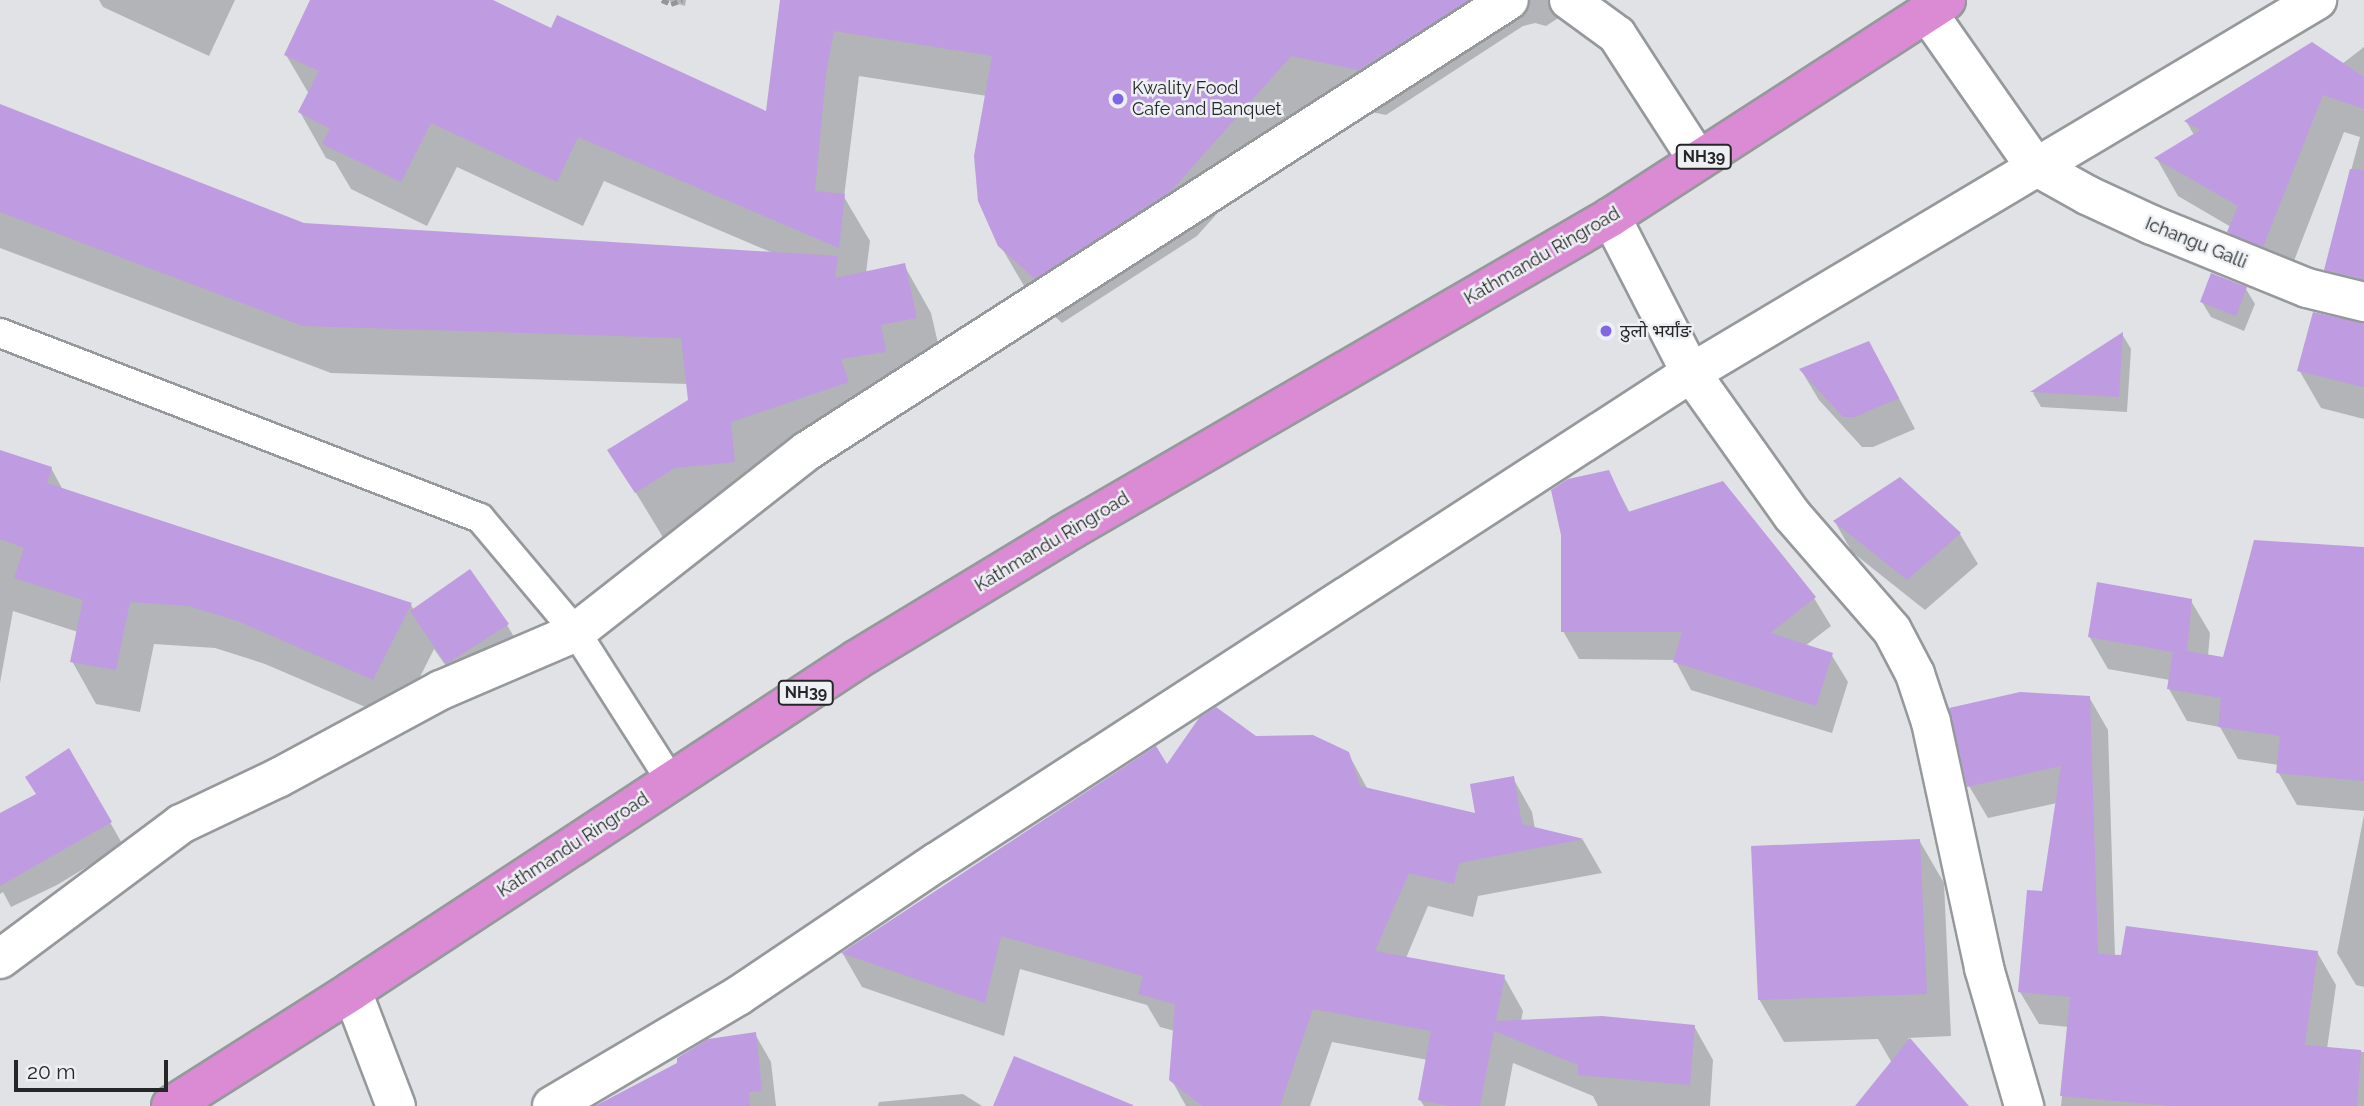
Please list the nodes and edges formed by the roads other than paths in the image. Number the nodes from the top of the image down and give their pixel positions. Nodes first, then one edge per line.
1 (1509, 0) edge
2 (1569, 0) edge
3 (2317, 0) edge
4 (1937, 6) edge
5 (1698, 160) junction
6 (2035, 166) junction
7 (1611, 217) junction
8 (2364, 302) edge
9 (0, 333) edge
10 (1691, 373) junction
11 (576, 632) junction
12 (671, 781) junction
13 (0, 959) edge
14 (352, 991) junction
15 (172, 1106) edge
16 (396, 1106) edge
17 (552, 1106) edge
18 (2024, 1106) edge

1 - 11 street
2 - 5 street
3 - 6 street
4 - 5 highway, Kathmandu Ringroad / NH39
4 - 6 street
5 - 7 highway, Kathmandu Ringroad / NH39
6 - 8 street, Ichangu Galli
6 - 10 street
7 - 10 street
7 - 12 highway, Kathmandu Ringroad / NH39
9 - 11 lane
10 - 17 street
10 - 18 street
11 - 12 lane
11 - 13 street
12 - 14 highway, Kathmandu Ringroad / NH39
14 - 15 highway, Kathmandu Ringroad / NH39
14 - 16 street

